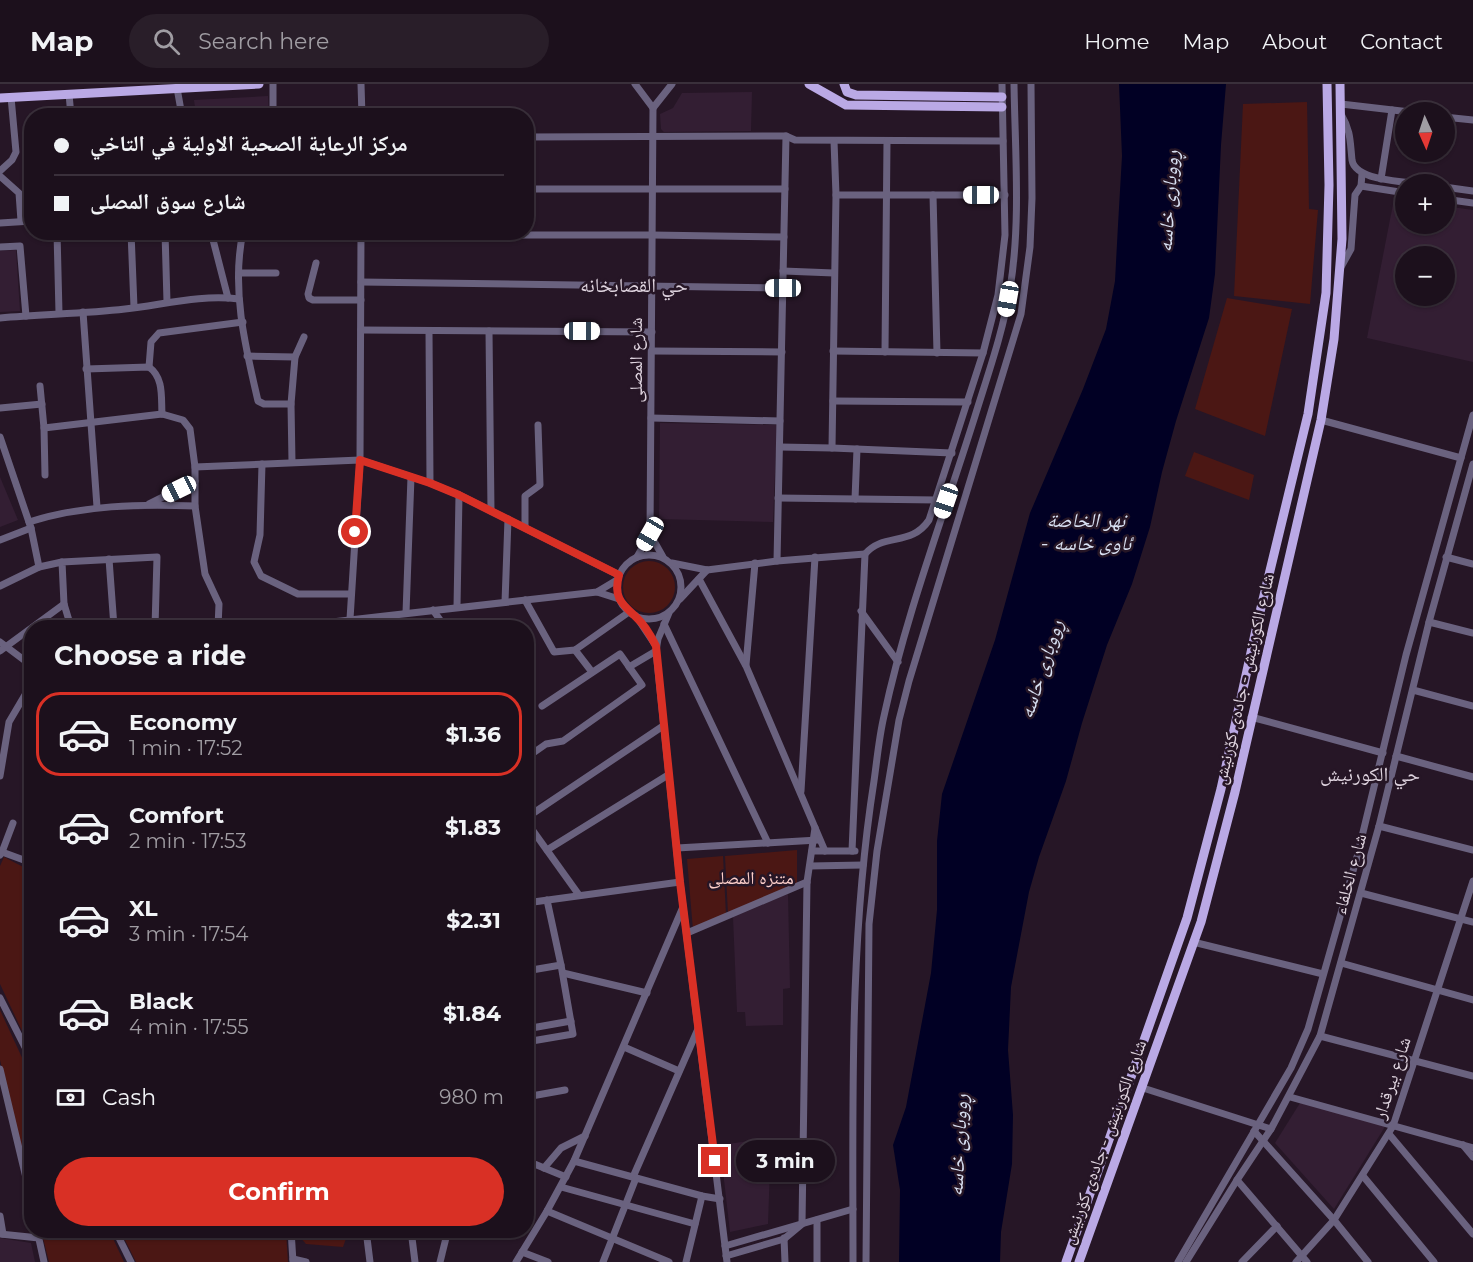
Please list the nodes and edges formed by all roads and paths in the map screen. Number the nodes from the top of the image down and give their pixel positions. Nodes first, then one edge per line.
1 (259, 84) edge
2 (273, 84) edge
3 (361, 84) edge
4 (635, 84) edge
5 (672, 84) edge
6 (809, 84) edge
7 (844, 84) edge
8 (1002, 84) edge
9 (1014, 84) edge
10 (1031, 84) edge
11 (1327, 84) edge
12 (1340, 84) edge
13 (177, 88) junction
14 (69, 94) junction
15 (11, 97) junction
16 (0, 98) edge
17 (1002, 102) junction
18 (70, 108) edge
19 (181, 108) edge
20 (273, 108) edge
21 (362, 108) edge
22 (653, 108) junction
23 (1341, 109) junction
24 (1392, 110) junction
25 (1395, 110) edge
26 (1455, 118) edge
27 (1473, 120) edge
28 (786, 136) junction
29 (534, 137) edge
30 (653, 137) junction
31 (834, 141) junction
32 (887, 141) junction
33 (1003, 141) junction
34 (1004, 157) junction
35 (0, 171) edge
36 (1362, 174) junction
37 (0, 176) edge
38 (1381, 178) junction
39 (1395, 180) edge
40 (1015, 181) junction
41 (1361, 186) junction
42 (534, 189) edge
43 (653, 189) junction
44 (785, 189) junction
45 (1455, 189) edge
46 (1395, 191) edge
47 (1473, 191) edge
48 (836, 195) junction
49 (887, 195) junction
50 (933, 195) junction
51 (1005, 195) junction
52 (1455, 201) edge
53 (1473, 203) edge
54 (21, 221) joint
55 (0, 223) edge
56 (534, 235) edge
57 (652, 235) junction
58 (784, 237) junction
59 (57, 240) edge
60 (131, 240) edge
61 (165, 240) edge
62 (213, 240) edge
63 (241, 240) edge
64 (361, 240) edge
65 (0, 247) edge
66 (316, 263) dead end
67 (1339, 270) junction
68 (783, 271) junction
69 (239, 273) junction
70 (276, 273) dead end
71 (834, 273) junction
72 (361, 282) junction
73 (652, 287) junction
74 (783, 288) junction
75 (228, 298) junction
76 (239, 299) junction
77 (362, 300) junction
78 (167, 302) junction
79 (134, 306) junction
80 (1006, 311) junction
81 (83, 312) junction
82 (59, 313) junction
83 (1021, 314) junction
84 (26, 316) junction
85 (0, 318) edge
86 (243, 322) junction
87 (361, 330) junction
88 (429, 331) junction
89 (489, 331) junction
90 (652, 332) junction
91 (304, 337) dead end
92 (652, 351) junction
93 (833, 351) junction
94 (782, 352) junction
95 (885, 352) junction
96 (937, 352) junction
97 (983, 353) junction
98 (247, 356) junction
99 (295, 357) junction
100 (149, 367) junction
101 (86, 369) junction
102 (40, 386) dead end
103 (833, 401) junction
104 (968, 402) junction
105 (42, 404) junction
106 (291, 404) junction
107 (0, 408) edge
108 (162, 414) junction
109 (1473, 415) edge
110 (651, 418) junction
111 (1321, 420) junction
112 (780, 421) junction
113 (91, 424) junction
114 (538, 425) dead end
115 (44, 428) junction
116 (0, 437) edge
117 (780, 447) junction
118 (832, 448) junction
119 (857, 449) junction
120 (952, 453) junction
121 (2, 455) edge
122 (1461, 458) junction
123 (360, 460) junction
124 (292, 462) junction
125 (262, 464) junction
126 (1473, 464) edge
127 (195, 468) junction
128 (45, 475) dead end
129 (411, 477) junction
130 (195, 481) junction
131 (430, 483) junction
132 (1469, 492) edge
133 (459, 495) junction
134 (778, 498) junction
135 (855, 499) junction
136 (937, 500) junction
137 (148, 504) junction
138 (195, 506) junction
139 (98, 507) junction
140 (490, 511) junction
141 (508, 519) junction
142 (30, 525) junction
143 (525, 527) junction
144 (650, 534) junction
145 (0, 540) edge
146 (865, 555) junction
147 (637, 557) junction
148 (663, 557) junction
149 (815, 557) junction
150 (1446, 557) junction
151 (109, 559) junction
152 (777, 561) junction
153 (62, 562) junction
154 (672, 563) junction
155 (756, 563) junction
156 (1473, 564) edge
157 (39, 567) junction
158 (707, 570) junction
159 (618, 578) junction
160 (699, 579) junction
161 (0, 586) edge
162 (597, 592) junction
163 (351, 594) junction
164 (619, 599) junction
165 (525, 600) junction
166 (679, 600) junction
167 (505, 602) junction
168 (64, 604) junction
169 (457, 607) junction
170 (434, 610) junction
171 (861, 610) junction
172 (406, 613) junction
173 (669, 613) junction
174 (632, 614) junction
175 (350, 619) junction
176 (40, 620) edge
177 (69, 620) edge
178 (113, 620) edge
179 (154, 620) edge
180 (218, 620) edge
181 (342, 620) edge
182 (440, 620) edge
183 (1429, 622) junction
184 (664, 624) junction
185 (24, 631) edge
186 (1473, 633) edge
187 (2, 646) edge
188 (656, 649) junction
189 (575, 650) junction
190 (24, 661) edge
191 (898, 662) junction
192 (746, 666) junction
193 (629, 667) junction
194 (592, 672) junction
195 (1413, 690) junction
196 (24, 696) edge
197 (542, 706) dead end
198 (1473, 706) edge
199 (1251, 717) junction
200 (1390, 722) junction
201 (663, 726) junction
202 (1404, 726) junction
203 (534, 752) edge
204 (1383, 753) junction
205 (1396, 756) junction
206 (668, 775) junction
207 (0, 776) edge
208 (1473, 777) edge
209 (801, 794) junction
210 (534, 815) edge
211 (14, 823) dead end
212 (1212, 824) junction
213 (1379, 826) junction
214 (1226, 827) junction
215 (534, 831) edge
216 (817, 840) junction
217 (768, 843) junction
218 (1206, 845) junction
219 (677, 848) junction
220 (1220, 849) junction
221 (547, 850) junction
222 (864, 850) junction
223 (1473, 850) edge
224 (812, 851) junction
225 (825, 851) junction
226 (852, 851) junction
227 (1, 854) edge
228 (24, 861) edge
229 (862, 865) junction
230 (810, 866) junction
231 (1473, 881) edge
232 (680, 882) junction
233 (807, 882) junction
234 (1361, 893) junction
235 (579, 895) junction
236 (547, 900) junction
237 (534, 902) edge
238 (683, 905) junction
239 (1460, 918) junction
240 (1473, 922) edge
241 (858, 924) junction
242 (869, 924) junction
243 (687, 933) junction
244 (1194, 942) junction
245 (1341, 963) junction
246 (562, 969) junction
247 (534, 971) edge
248 (1323, 974) junction
249 (1437, 991) junction
250 (647, 993) junction
251 (0, 998) edge
252 (1473, 1000) edge
253 (571, 1021) junction
254 (699, 1027) junction
255 (534, 1028) edge
256 (1320, 1036) junction
257 (534, 1041) edge
258 (24, 1045) edge
259 (624, 1047) junction
260 (1415, 1059) junction
261 (0, 1071) edge
262 (679, 1071) junction
263 (1473, 1076) edge
264 (1143, 1088) junction
265 (565, 1090) dead end
266 (534, 1096) edge
267 (1290, 1096) junction
268 (1393, 1126) junction
269 (1256, 1128) junction
270 (1271, 1129) junction
271 (1389, 1134) junction
272 (585, 1136) junction
273 (1263, 1140) junction
274 (1463, 1145) junction
275 (1473, 1148) edge
276 (1473, 1157) edge
277 (574, 1161) junction
278 (534, 1165) edge
279 (544, 1168) junction
280 (24, 1170) edge
281 (1363, 1176) junction
282 (566, 1177) junction
283 (634, 1178) junction
284 (1237, 1180) junction
285 (561, 1187) junction
286 (702, 1196) junction
287 (720, 1199) junction
288 (626, 1205) junction
289 (853, 1209) junction
290 (1084, 1209) junction
291 (547, 1211) junction
292 (1096, 1213) junction
293 (0, 1215) edge
294 (817, 1220) junction
295 (1334, 1220) junction
296 (695, 1224) junction
297 (801, 1224) junction
298 (1277, 1226) junction
299 (784, 1229) junction
300 (534, 1232) edge
301 (2, 1234) edge
302 (24, 1234) edge
303 (1473, 1234) edge
304 (39, 1238) edge
305 (119, 1238) edge
306 (292, 1238) edge
307 (367, 1238) edge
308 (412, 1238) edge
309 (446, 1238) edge
310 (531, 1238) edge
311 (612, 1239) junction
312 (784, 1239) junction
313 (725, 1246) junction
314 (522, 1252) junction
315 (727, 1259) edge
316 (1304, 1259) edge
317 (293, 1261) edge
318 (44, 1262) edge
319 (131, 1262) edge
320 (306, 1262) edge
321 (370, 1262) edge
322 (415, 1262) edge
323 (440, 1262) edge
324 (516, 1262) edge
325 (548, 1262) edge
326 (603, 1262) edge
327 (669, 1262) edge
328 (686, 1262) edge
329 (785, 1262) edge
330 (817, 1262) edge
331 (853, 1262) edge
332 (866, 1262) edge
333 (1066, 1262) edge
334 (1079, 1262) edge
335 (1178, 1262) edge
336 (1186, 1262) edge
337 (1242, 1262) edge
338 (1296, 1262) edge
339 (1368, 1262) edge
340 (1434, 1262) edge

1 - 13 main road
2 - 20 street
3 - 21 street
4 - 22 street
5 - 22 street
6 - 17 main road
7 - 17 main road
8 - 17 street
9 - 40 street
10 - 83 street
11 - 212 main road, شارع الكورنيش - جادەی کۆرنیش
12 - 23 main road, شارع الكورنيش - جادەی کۆرنیش
13 - 14 main road
13 - 19 street
14 - 15 main road
14 - 18 street
15 - 16 main road
15 - 35 street
17 - 33 street
22 - 30 street, شارع المصلى
23 - 24 street
23 - 36 street
23 - 67 main road, شارع الكورنيش - جادەی کۆرنیش
24 - 25 street
24 - 38 street
26 - 27 street
28 - 30 street
28 - 31 street
28 - 44 street
29 - 30 street
30 - 43 street, شارع المصلى
31 - 32 street
31 - 48 street
32 - 33 street
32 - 49 street
33 - 34 street
34 - 40 street
34 - 51 street
36 - 38 street
36 - 41 street
37 - 54 street
38 - 39 street
40 - 80 street
41 - 46 street
41 - 67 street
42 - 43 street
43 - 44 street
43 - 57 street, شارع المصلى
44 - 58 street
45 - 47 street
48 - 49 street
48 - 71 street
49 - 50 street
49 - 95 street
50 - 51 street
50 - 96 street
51 - 97 street
52 - 53 street
54 - 55 street
56 - 57 street
57 - 58 street
57 - 73 street, شارع المصلى
58 - 68 street
59 - 82 street
60 - 79 street
61 - 78 street
62 - 75 street
63 - 69 street
64 - 72 street
65 - 84 street
66 - 77 street
67 - 111 main road, شارع الكورنيش - جادەی کۆرنیش
68 - 71 street
68 - 74 street
69 - 70 street
69 - 76 street
71 - 93 street
72 - 73 street
72 - 77 street
73 - 74 street
73 - 90 street, شارع المصلى
74 - 94 street
75 - 76 street
75 - 78 street
76 - 86 street
77 - 87 street
78 - 79 street
79 - 81 street
80 - 83 street
80 - 191 street
81 - 82 street
81 - 101 street
82 - 84 street
83 - 242 street
84 - 85 street
86 - 98 street
86 - 100 street
87 - 88 street
87 - 123 street
88 - 89 street
88 - 131 street
89 - 90 street
89 - 140 street
90 - 92 street, شارع المصلى
91 - 99 street
92 - 94 street
92 - 110 street, شارع المصلى
93 - 95 street
93 - 103 street
94 - 112 street
95 - 96 street
96 - 97 street
97 - 104 street
98 - 99 street
98 - 106 street
99 - 106 street
100 - 101 street
100 - 108 street
101 - 113 street
102 - 105 street
103 - 104 street
103 - 118 street
104 - 120 street
105 - 107 street
105 - 115 street
106 - 124 street
108 - 113 street
108 - 127 street
109 - 122 street
110 - 112 street
110 - 144 street, شارع المصلى
111 - 122 street
111 - 199 main road, شارع الكورنيش - جادەی کۆرنیش
112 - 117 street
113 - 115 street
113 - 139 street
114 - 143 street
115 - 128 street
116 - 121 street
117 - 118 street
117 - 134 street
118 - 119 street
119 - 120 street
119 - 135 street
120 - 136 street
121 - 142 street
122 - 200 street
123 - 124 street
123 - 129 street
123 - 163 street
124 - 125 street
125 - 127 street
125 - 163 street
126 - 132 street, شارع الخلفاء
127 - 130 street
129 - 131 street
129 - 172 street
130 - 137 street
130 - 138 street
131 - 133 street
132 - 150 street, شارع الخلفاء
133 - 140 street
133 - 169 street
134 - 135 street
134 - 152 street
135 - 136 street
136 - 146 street
137 - 138 street
137 - 139 street
138 - 180 street
139 - 142 street
140 - 141 street
141 - 143 street
141 - 167 street
142 - 145 street
142 - 157 street
143 - 159 street
144 - 147 street, شارع المصلى
144 - 148 street, شارع المصلى
146 - 149 street
146 - 171 street
147 - 148 street
147 - 159 street
148 - 154 street
149 - 152 street
149 - 209 street
150 - 156 street
150 - 183 street, شارع الخلفاء
151 - 153 street
151 - 178 street
151 - 179 street
152 - 155 street
153 - 157 street
153 - 168 street
154 - 158 street
154 - 166 street
155 - 158 street
155 - 192 street
157 - 161 street
158 - 160 street
159 - 162 street
159 - 164 street
160 - 166 street
160 - 192 street
162 - 164 street
162 - 165 street
163 - 175 street
164 - 174 street
165 - 167 street
165 - 189 street
166 - 173 street
167 - 169 street
168 - 176 street
168 - 177 street
169 - 170 street
170 - 172 street
170 - 182 street
171 - 191 street
171 - 226 street
172 - 175 street
173 - 174 street
173 - 184 street
174 - 188 street
174 - 189 street
175 - 181 street
183 - 186 street
183 - 195 street, شارع الخلفاء
184 - 188 street
184 - 217 street
185 - 187 street
187 - 190 street
188 - 193 street
188 - 201 street
189 - 194 street
191 - 222 street
192 - 209 street
193 - 194 street
193 - 203 street
194 - 197 street
195 - 198 street
195 - 202 street, شارع الخلفاء
196 - 207 street
199 - 204 street
199 - 214 main road, شارع الكورنيش - جادەی کۆرنیش
200 - 202 street
200 - 204 street
201 - 206 street
201 - 210 street
202 - 205 street, شارع الخلفاء
204 - 248 street
205 - 208 street
205 - 213 street, شارع الخلفاء
206 - 219 street
206 - 221 street
209 - 216 street
211 - 227 street
212 - 214 main road
212 - 218 main road, شارع الكورنيش - جادەی کۆرنیش
213 - 223 street
213 - 234 street, شارع الخلفاء
214 - 220 main road, شارع الكورنيش - جادەی کۆرنیش
215 - 221 street
216 - 217 street
216 - 224 street
216 - 225 street
217 - 219 street
218 - 220 main road
218 - 290 main road, شارع الكورنيش - جادەی کۆرنیش
219 - 232 street
220 - 244 main road, شارع الكورنيش - جادەی کۆرنیش
221 - 235 street
222 - 226 street
222 - 229 street
224 - 225 street
224 - 230 street
225 - 226 street
227 - 228 street
229 - 230 street
229 - 241 street
230 - 233 street
231 - 239 street, شارع بيرقدار
232 - 235 street
232 - 238 street
233 - 243 street
233 - 297 street
234 - 239 street
234 - 245 street, شارع الخلفاء
235 - 236 street
236 - 237 street
236 - 246 street
238 - 243 street
238 - 250 street
239 - 240 street
239 - 249 street, شارع بيرقدار
241 - 242 street
241 - 289 street
242 - 332 street
243 - 254 street
244 - 248 street
244 - 264 main road, شارع الكورنيش - جادەی کۆرنیش
245 - 249 street
245 - 256 street, شارع الخلفاء
246 - 247 street
246 - 250 street
246 - 253 street
248 - 269 street
249 - 252 street
249 - 260 street, شارع بيرقدار
250 - 259 street
251 - 258 street
253 - 255 street
253 - 257 street
254 - 262 street
254 - 287 street
256 - 260 street
256 - 267 street, شارع الخلفاء
259 - 262 street
259 - 272 street
260 - 263 street
260 - 268 street, شارع بيرقدار
261 - 280 street
262 - 283 street
264 - 269 street
264 - 292 main road, شارع الكورنيش - جادەی کۆرنیش
265 - 266 street
267 - 268 street
267 - 270 street, شارع الخلفاء
268 - 271 street, شارع بيرقدار
268 - 274 street
269 - 270 street
269 - 273 street
269 - 335 street
270 - 273 street, شارع الخلفاء
271 - 281 street, شارع بيرقدار
271 - 303 street
272 - 277 street
272 - 279 street
273 - 284 street, شارع الخلفاء
273 - 295 street
274 - 275 street
274 - 276 street
277 - 282 street
277 - 283 street
278 - 279 street
279 - 282 street
281 - 295 street, شارع بيرقدار
281 - 340 street
282 - 285 street
283 - 286 street
283 - 288 street
284 - 298 street
284 - 336 street, شارع الخلفاء
285 - 288 street
285 - 291 street
286 - 287 street
286 - 296 street
287 - 313 street
288 - 296 street
288 - 311 street
289 - 294 street
289 - 331 street
290 - 292 main road
290 - 333 main road, شارع الكورنيش - جادەی کۆرنیش
291 - 300 street
291 - 311 street
292 - 334 main road, شارع الكورنيش - جادەی کۆرنیش
293 - 301 street
294 - 297 street
294 - 330 street
295 - 316 street, شارع بيرقدار
295 - 339 street
296 - 328 street
297 - 299 street
297 - 312 street
298 - 316 street
298 - 337 street
299 - 312 street
299 - 313 street
301 - 302 street
304 - 318 street
305 - 319 street
306 - 317 street
307 - 321 street
308 - 322 street
309 - 323 street
310 - 314 street
311 - 326 street
311 - 327 street
312 - 315 street
312 - 329 street
313 - 315 street
314 - 324 street
314 - 325 street
316 - 338 street, شارع بيرقدار
317 - 320 street

